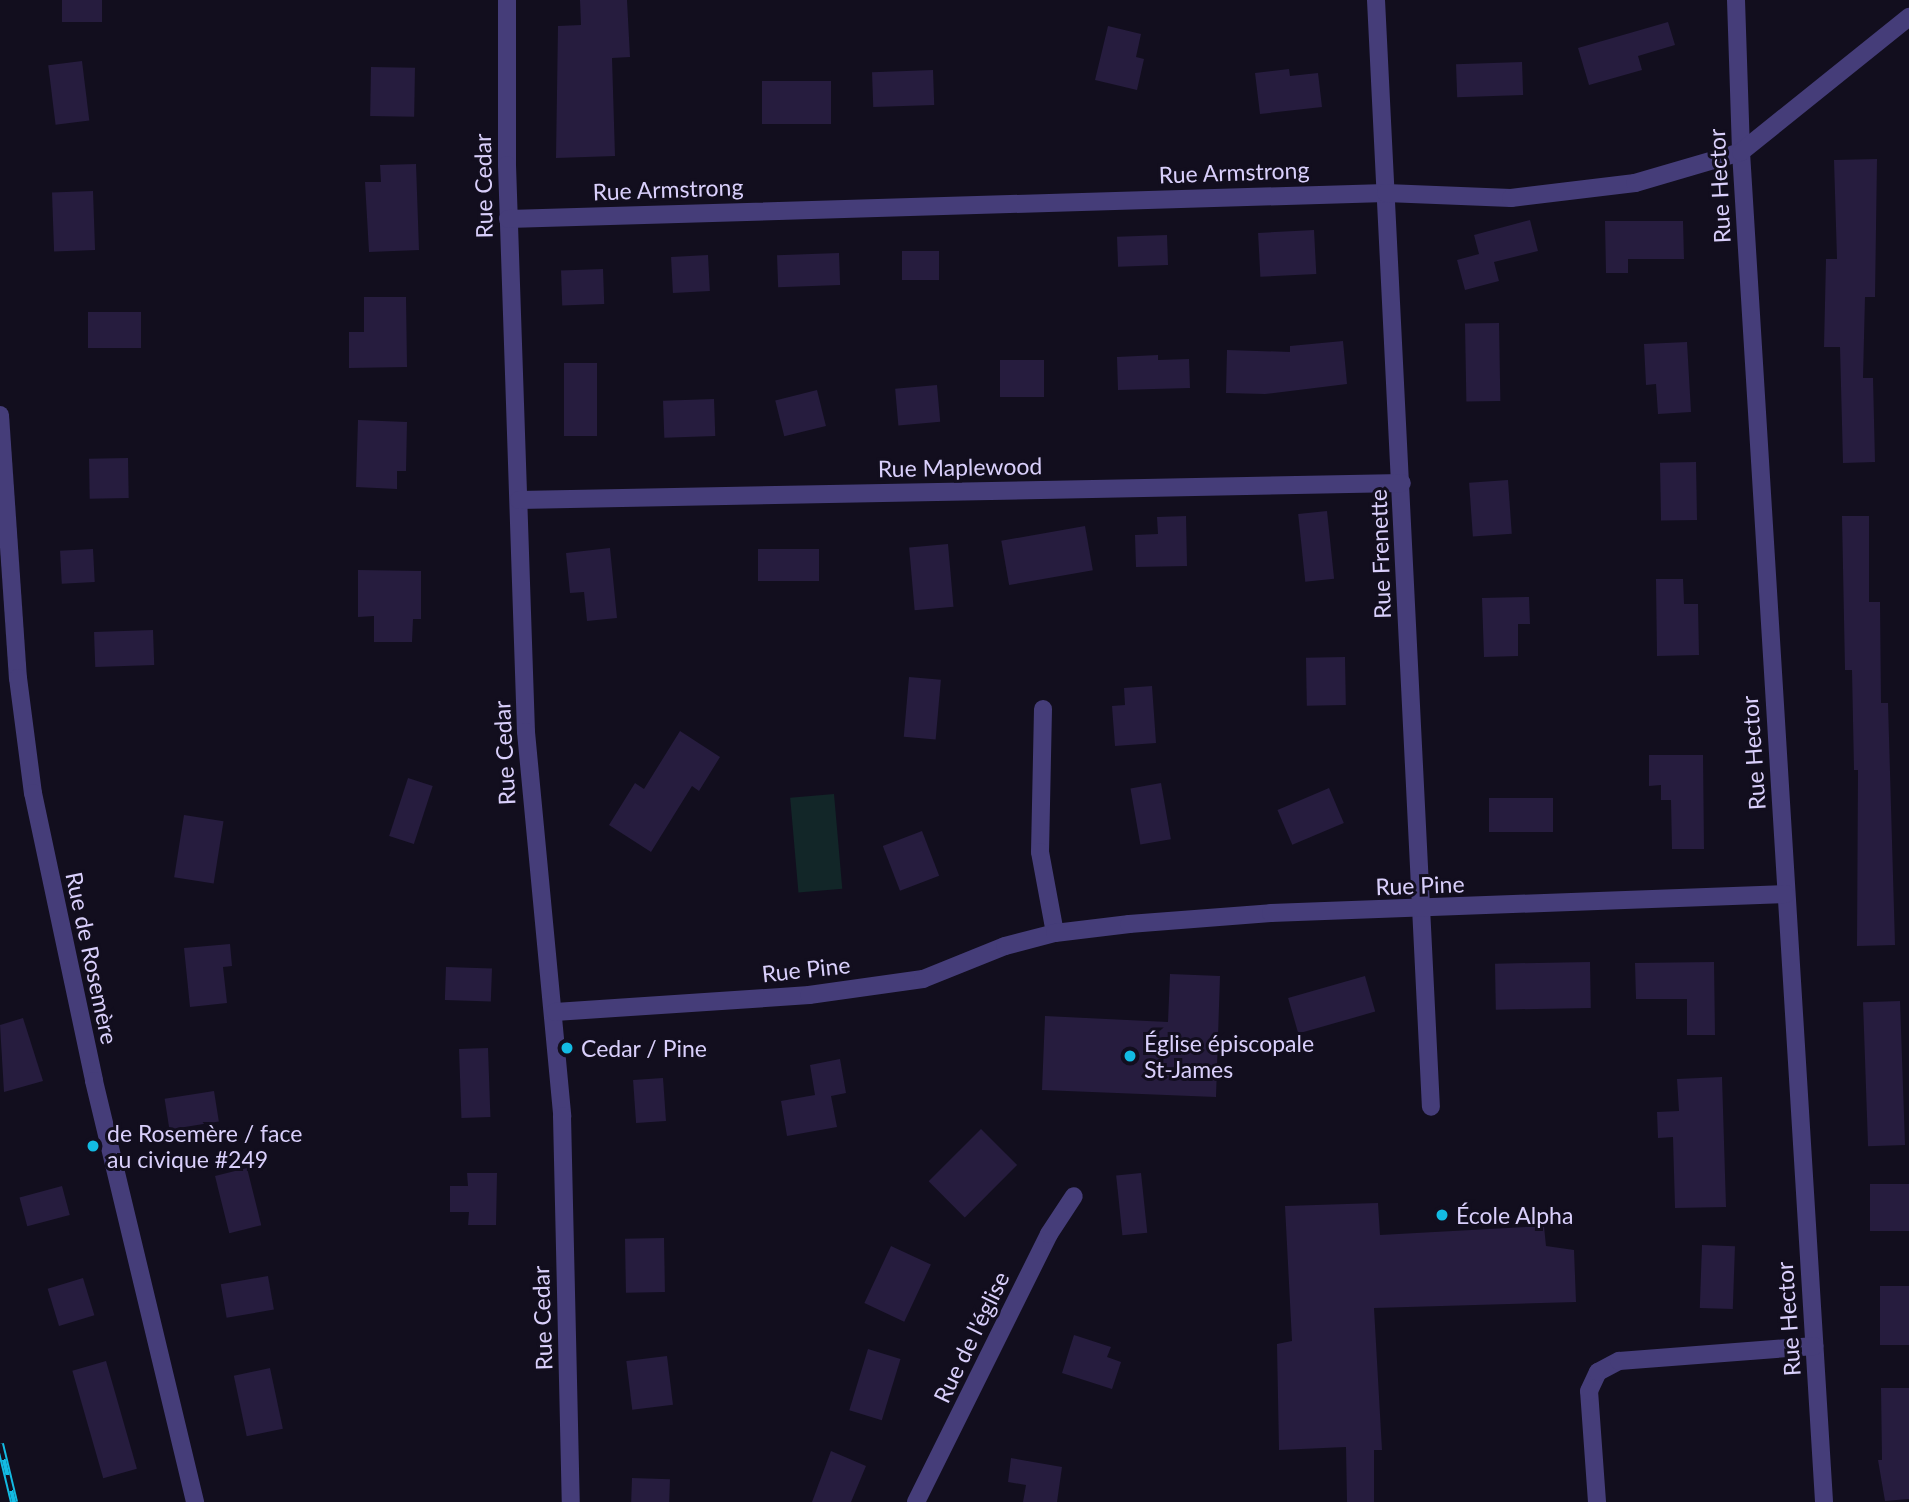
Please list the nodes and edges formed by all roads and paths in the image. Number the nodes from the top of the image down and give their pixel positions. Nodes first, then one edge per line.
1 (507, 0) edge
2 (1376, 0) edge
3 (1735, 0) edge
4 (1909, 17) edge
5 (1741, 152) junction
6 (1386, 192) junction
7 (508, 219) junction
8 (0, 415) edge
9 (1402, 483) junction
10 (519, 500) junction
11 (1043, 709) dead end
12 (1786, 894) junction
13 (1418, 911) junction
14 (1055, 933) junction
15 (555, 1012) junction
16 (1431, 1107) dead end
17 (1074, 1196) dead end
18 (1814, 1346) junction
19 (195, 1502) edge
20 (571, 1502) edge
21 (916, 1502) edge
22 (1597, 1502) edge
23 (1824, 1502) edge

1 - 7 street, Rue Cedar
2 - 6 street, Rue Frenette
3 - 5 street, Rue Hector
4 - 5 street, Rue Armstrong
5 - 6 street, Rue Armstrong
5 - 12 street, Rue Hector
6 - 7 street, Rue Armstrong
6 - 9 street, Rue Frenette
7 - 10 street, Rue Cedar
8 - 19 street, Rue de Rosemère
9 - 10 street, Rue Maplewood
9 - 13 street, Rue Frenette
10 - 15 street, Rue Cedar
11 - 14 street
12 - 13 street, Rue Pine
12 - 18 street, Rue Hector
13 - 14 street, Rue Pine
13 - 16 street, Rue Frenette
14 - 15 street, Rue Pine
15 - 20 street, Rue Cedar
17 - 21 street, Rue de l'église
18 - 22 street
18 - 23 street, Rue Hector

